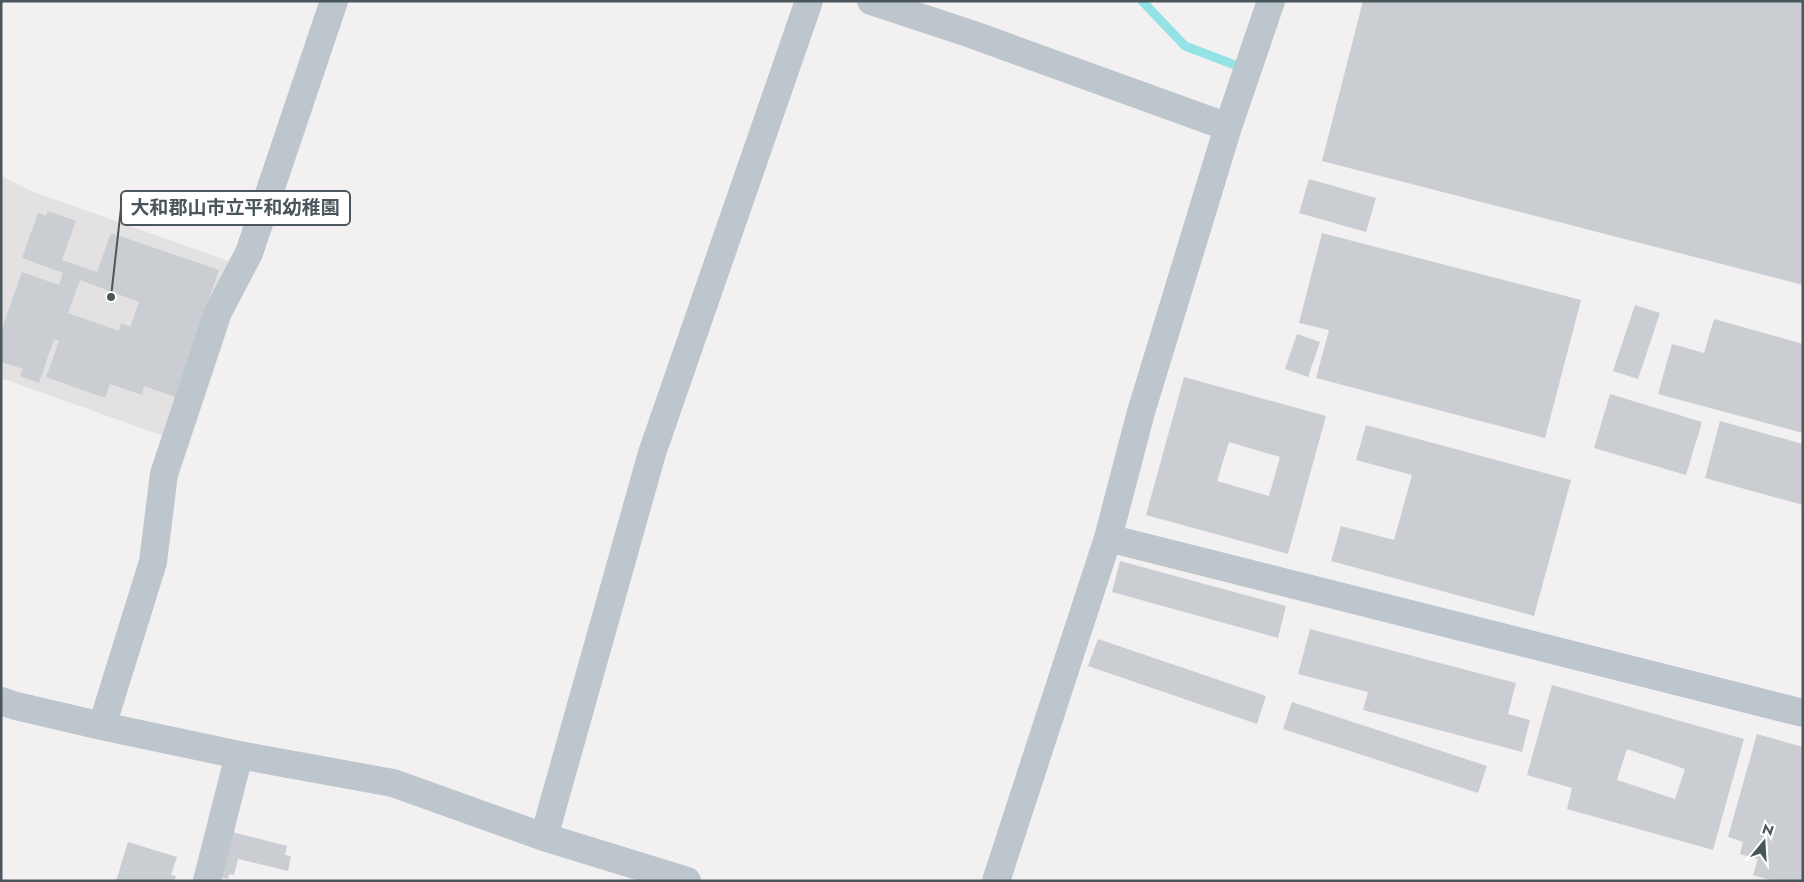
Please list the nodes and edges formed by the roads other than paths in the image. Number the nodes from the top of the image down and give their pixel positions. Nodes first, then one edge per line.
1 (334, 1) edge
2 (809, 1) edge
3 (871, 1) edge
4 (1271, 1) edge
5 (1228, 127) junction
6 (1108, 538) junction
7 (1, 701) edge
8 (1803, 713) edge
9 (102, 726) junction
10 (239, 754) junction
11 (544, 837) junction
12 (207, 881) edge
13 (687, 881) edge
14 (996, 881) edge

1 - 9 street
2 - 11 street
3 - 5 street
4 - 5 street
5 - 6 street
6 - 8 street
6 - 14 street
7 - 9 street
9 - 10 street
10 - 11 street
10 - 12 street
11 - 13 street

